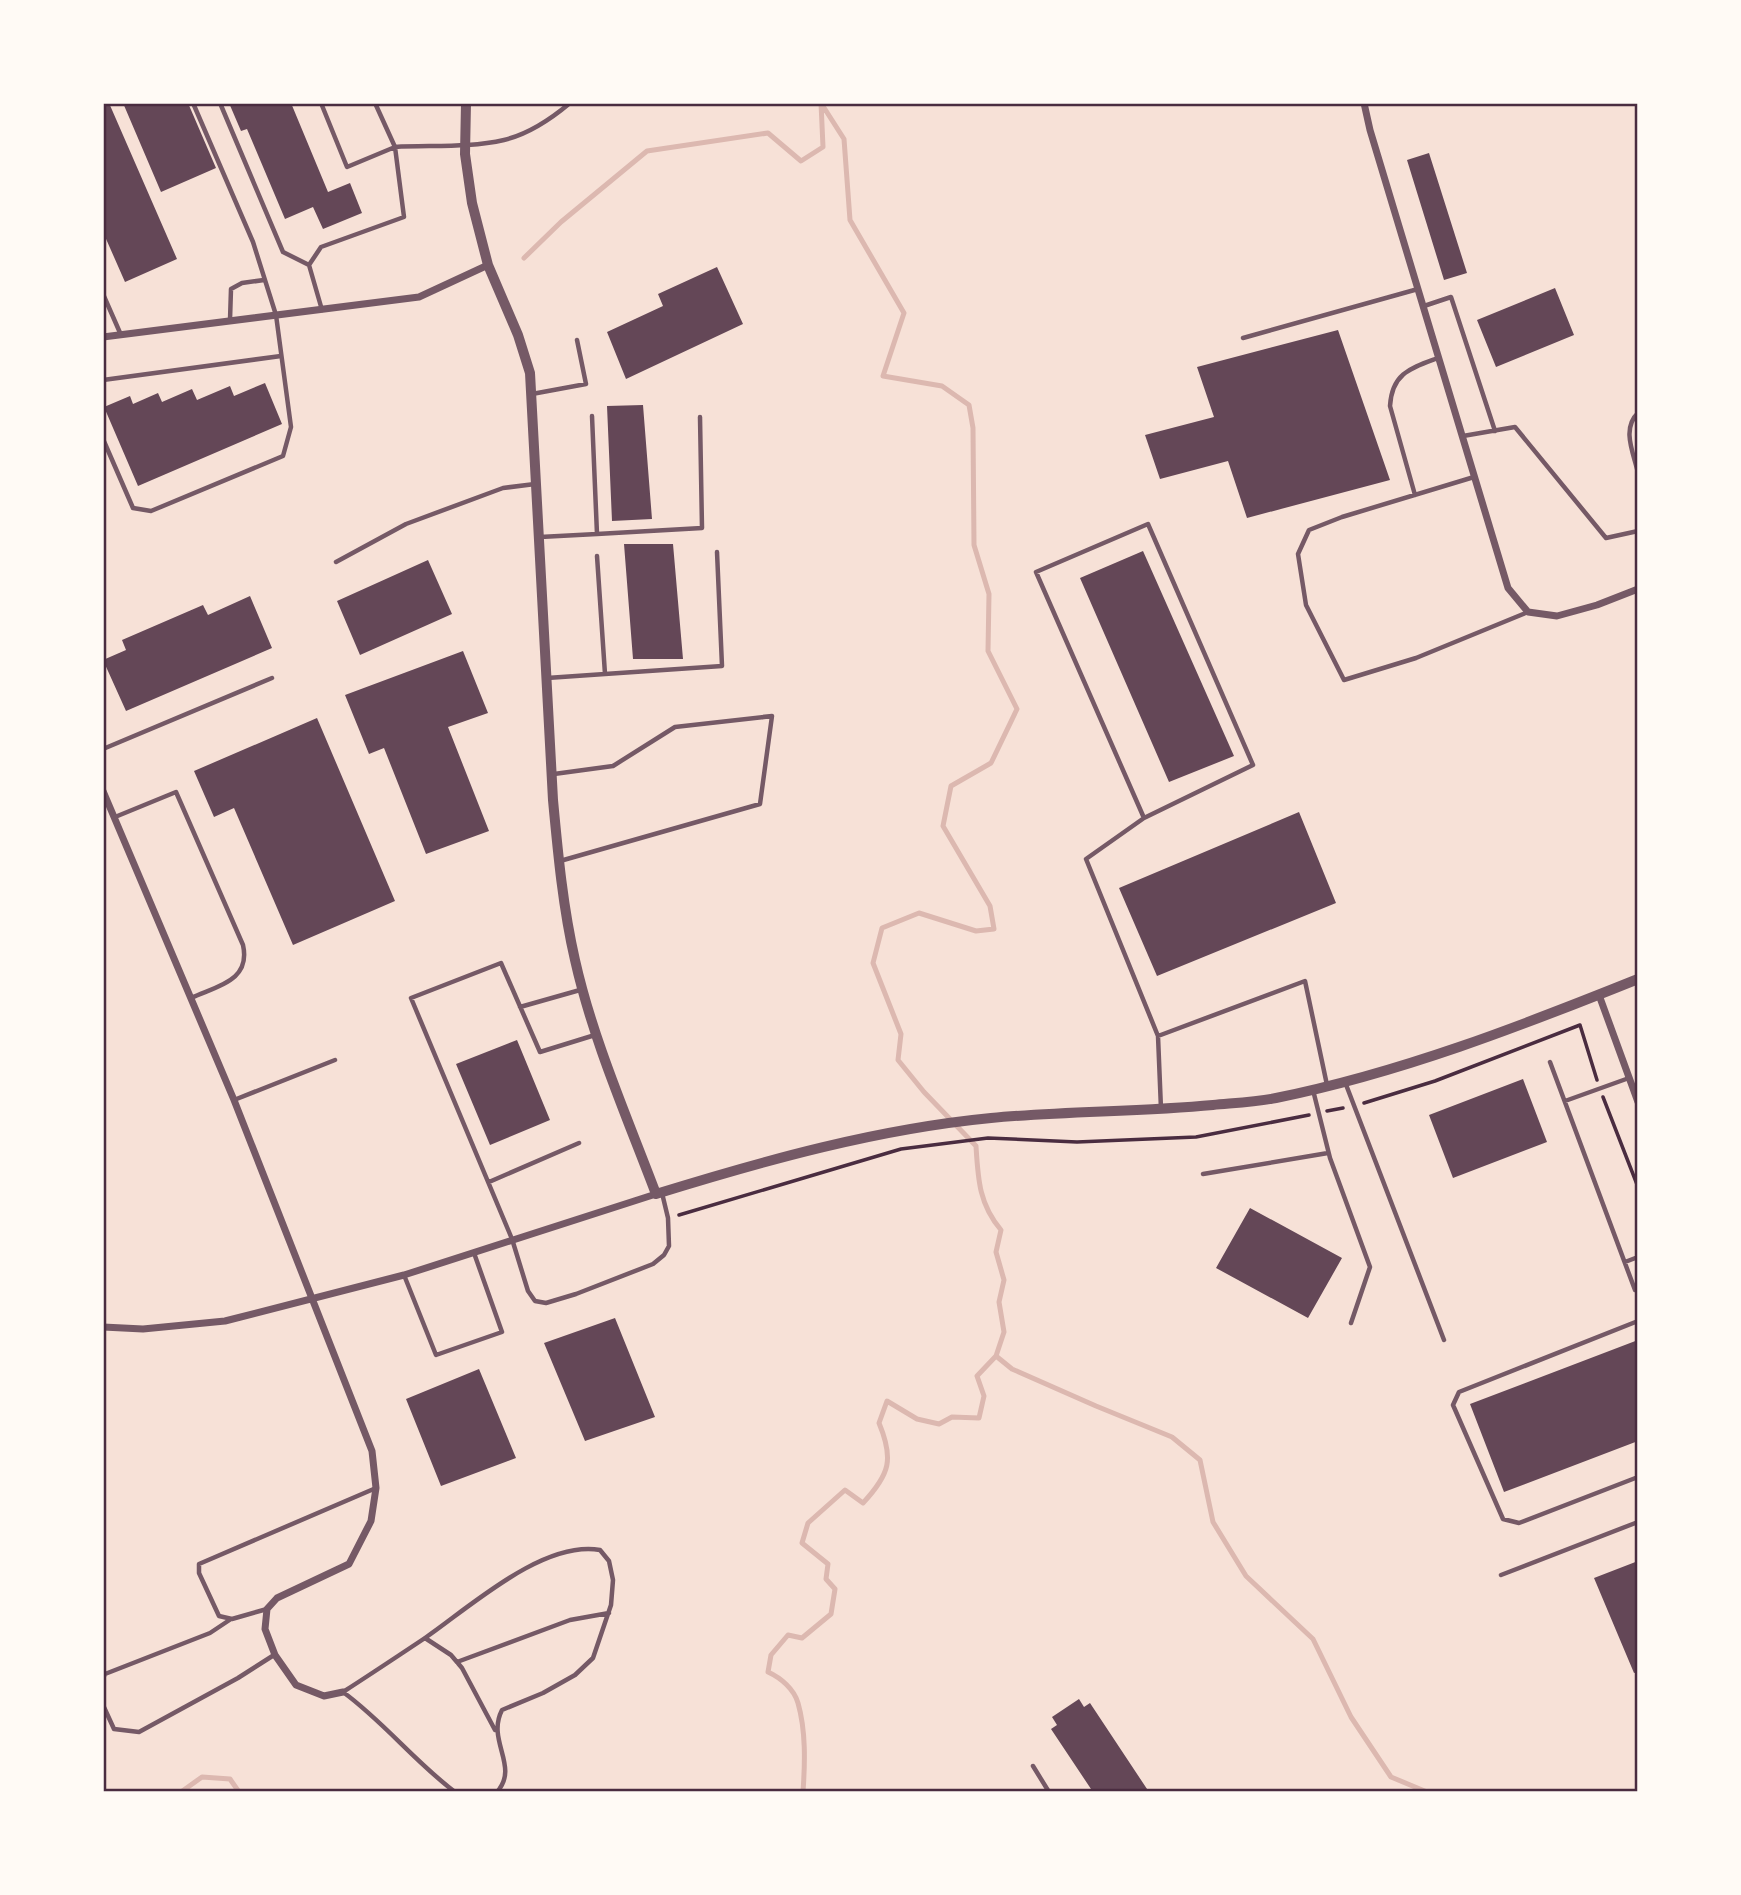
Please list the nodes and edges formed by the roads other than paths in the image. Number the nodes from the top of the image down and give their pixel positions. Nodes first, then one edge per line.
1 (194, 103) edge
2 (220, 103) edge
3 (321, 103) edge
4 (375, 103) edge
5 (467, 103) edge
6 (570, 103) edge
7 (1364, 103) edge
8 (466, 143) junction
9 (395, 147) junction
10 (309, 265) junction
11 (488, 265) junction
12 (264, 280) junction
13 (1418, 289) junction
14 (103, 294) edge
15 (1423, 306) junction
16 (322, 310) junction
17 (276, 315) junction
18 (230, 321) junction
19 (121, 335) junction
20 (103, 337) edge
21 (1243, 338) dead end
22 (578, 340) dead end
23 (281, 356) junction
24 (1439, 358) junction
25 (103, 380) edge
26 (531, 394) junction
27 (1638, 413) edge
28 (592, 416) dead end
29 (700, 417) dead end
30 (1495, 431) junction
31 (1463, 436) junction
32 (103, 439) edge
33 (1638, 473) edge
34 (1475, 477) junction
35 (536, 484) junction
36 (1415, 495) junction
37 (1638, 531) edge
38 (597, 534) junction
39 (539, 537) junction
40 (717, 552) dead end
41 (597, 556) dead end
42 (336, 562) dead end
43 (1638, 589) edge
44 (1528, 612) junction
45 (605, 674) junction
46 (272, 678) dead end
47 (547, 678) junction
48 (103, 749) edge
49 (552, 774) junction
50 (103, 791) edge
51 (114, 818) junction
52 (1144, 818) junction
53 (559, 862) junction
54 (1638, 979) edge
55 (584, 989) junction
56 (1599, 995) junction
57 (191, 998) junction
58 (520, 1007) junction
59 (597, 1035) junction
60 (1157, 1036) junction
61 (335, 1060) dead end
62 (1550, 1062) dead end
63 (1629, 1078) junction
64 (1344, 1081) junction
65 (1327, 1085) junction
66 (1313, 1089) junction
67 (234, 1100) junction
68 (1565, 1101) junction
69 (1638, 1102) edge
70 (1161, 1110) junction
71 (579, 1143) dead end
72 (1328, 1153) junction
73 (1203, 1174) dead end
74 (489, 1182) junction
75 (659, 1193) junction
76 (512, 1239) junction
77 (474, 1252) junction
78 (1638, 1257) edge
79 (1625, 1262) junction
80 (404, 1275) junction
81 (1635, 1290) dead end
82 (313, 1297) junction
83 (1638, 1321) edge
84 (1351, 1323) dead end
85 (103, 1327) edge
86 (1444, 1340) dead end
87 (1638, 1477) edge
88 (376, 1488) junction
89 (1638, 1522) edge
90 (1502, 1575) dead end
91 (267, 1609) junction
92 (609, 1613) junction
93 (232, 1619) junction
94 (425, 1638) junction
95 (275, 1655) junction
96 (457, 1662) junction
97 (103, 1678) edge
98 (344, 1692) junction
99 (103, 1705) edge
100 (496, 1732) junction
101 (1033, 1766) dead end
102 (455, 1792) edge
103 (497, 1792) edge
104 (1049, 1792) edge

1 - 12 lane
2 - 10 lane
3 - 9 lane
4 - 9 lane
5 - 8 street
6 - 8 lane
7 - 13 street
8 - 9 lane
8 - 11 street
9 - 10 lane
10 - 16 lane
11 - 16 street
11 - 26 street
12 - 17 lane
12 - 18 lane
13 - 15 street
13 - 21 lane
14 - 19 lane
15 - 24 street
15 - 30 lane
16 - 17 street
17 - 18 street
17 - 23 lane
18 - 19 street
19 - 20 street
22 - 26 lane
23 - 25 lane
23 - 32 lane
24 - 31 street
24 - 36 lane
26 - 35 street
27 - 33 lane
28 - 38 lane
29 - 38 lane
30 - 31 lane
30 - 37 lane
31 - 34 street
34 - 36 lane
34 - 44 street
35 - 39 street
35 - 42 lane
36 - 44 lane
38 - 39 lane
39 - 47 street
40 - 45 lane
41 - 45 lane
43 - 44 street
45 - 47 lane
46 - 48 lane
47 - 49 street
49 - 53 street
49 - 53 lane
50 - 51 street
51 - 57 street
51 - 57 lane
52 - 52 lane
52 - 60 lane
53 - 55 street
54 - 56 street
55 - 58 lane
55 - 59 street
56 - 63 street
56 - 64 street
57 - 67 street
58 - 59 lane
58 - 74 lane
59 - 75 street
60 - 65 lane
60 - 70 lane
61 - 67 lane
62 - 68 lane
63 - 68 lane
63 - 69 street
64 - 65 street
64 - 86 lane
65 - 66 street
66 - 70 street
66 - 72 lane
67 - 82 street
68 - 79 lane
70 - 75 street
71 - 74 lane
72 - 73 lane
72 - 84 lane
74 - 76 lane
75 - 76 street
75 - 76 lane
76 - 77 street
77 - 80 street
77 - 80 lane
78 - 79 lane
79 - 81 lane
80 - 82 street
82 - 85 street
82 - 88 street
83 - 87 lane
88 - 91 street
88 - 93 lane
89 - 90 lane
91 - 93 lane
91 - 95 street
92 - 94 lane
92 - 96 lane
92 - 100 lane
93 - 97 lane
94 - 96 lane
94 - 98 lane
95 - 98 street
95 - 99 lane
96 - 100 lane
98 - 102 lane
100 - 103 lane
101 - 104 lane

